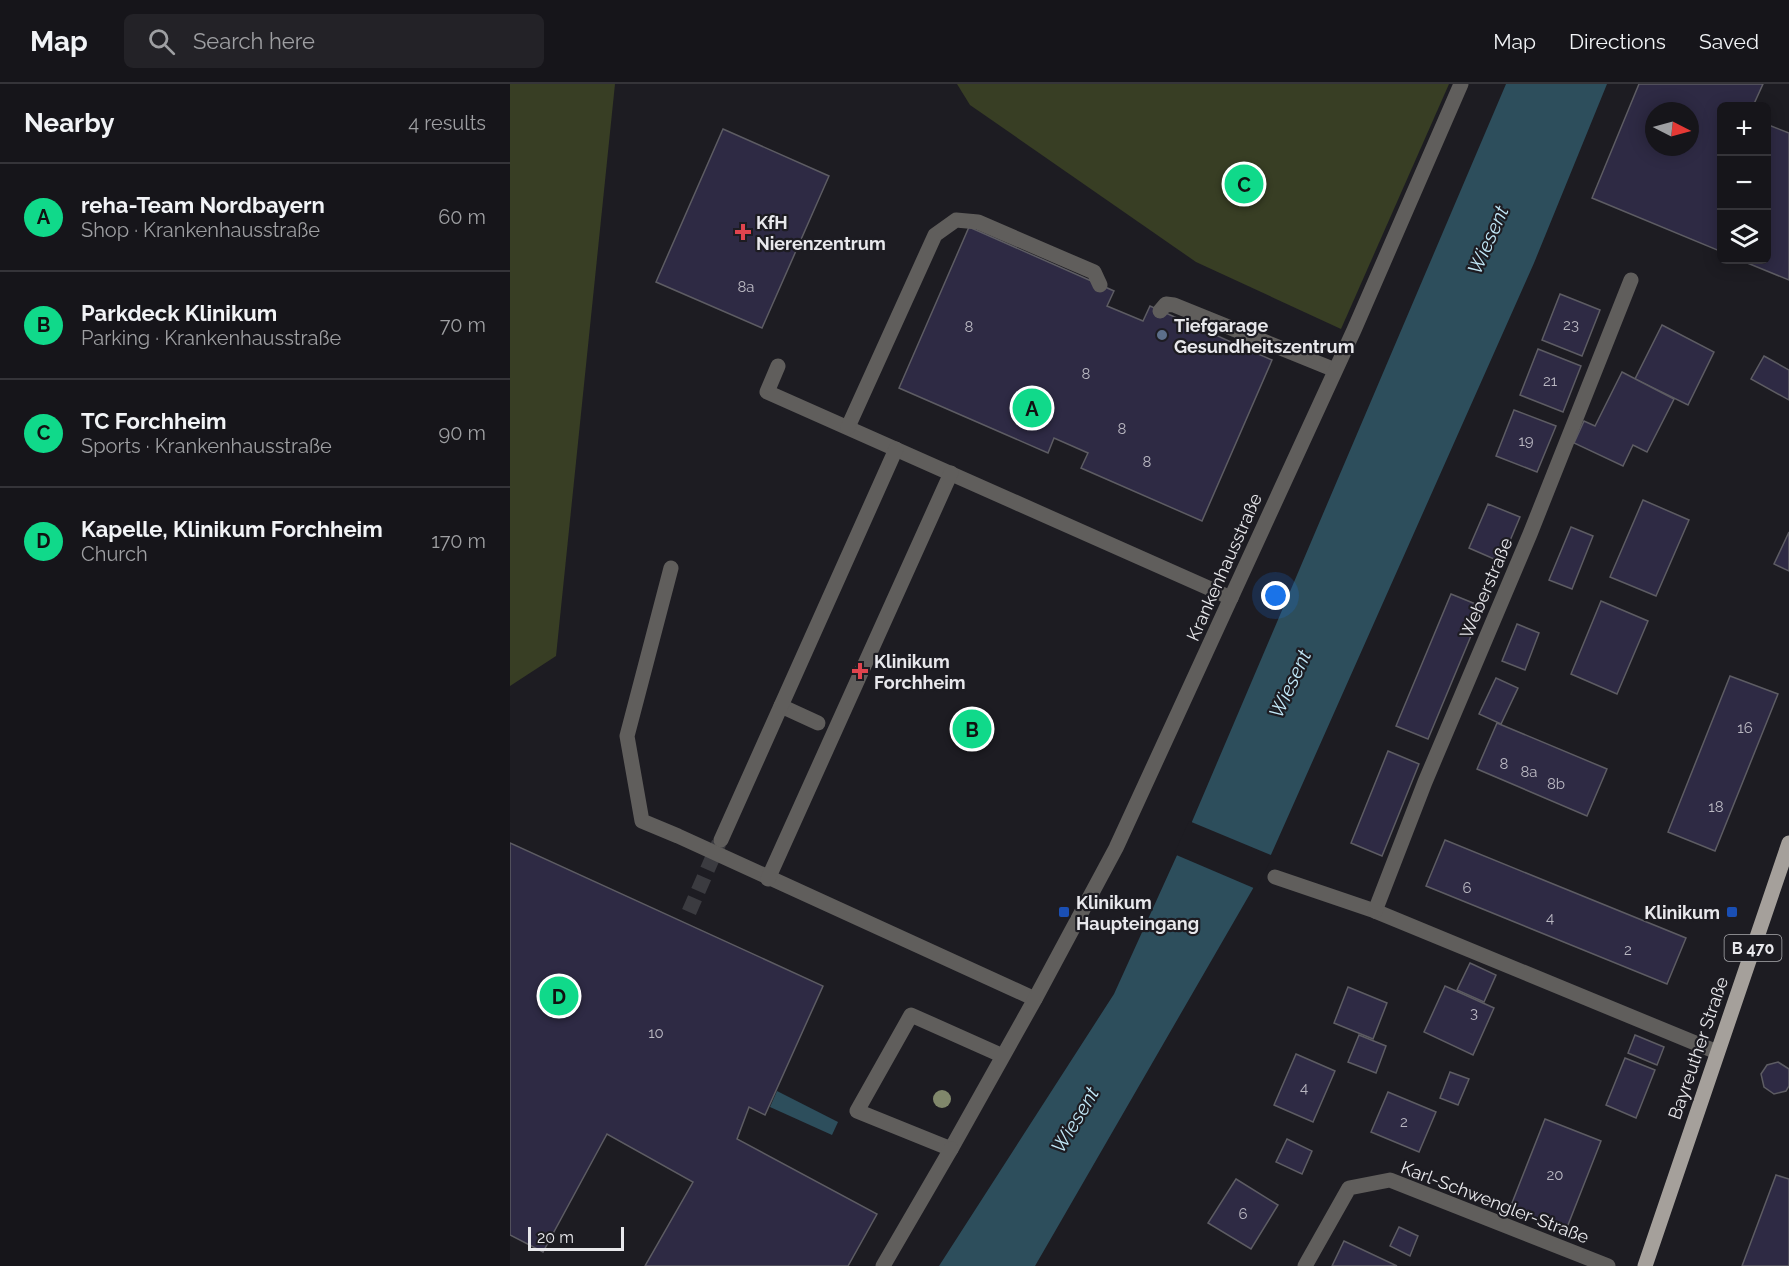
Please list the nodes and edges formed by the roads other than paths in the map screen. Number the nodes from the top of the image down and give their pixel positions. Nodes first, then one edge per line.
1 (1461, 84) edge
2 (1631, 280) dead end
3 (1101, 285) dead end
4 (1160, 311) dead end
5 (778, 366) dead end
6 (1335, 370) junction
7 (848, 428) junction
8 (896, 449) junction
9 (951, 473) junction
10 (671, 568) dead end
11 (1231, 598) junction
12 (781, 706) junction
13 (818, 723) dead end
14 (721, 840) tunnel mouth
15 (1789, 843) edge
16 (1275, 877) dead end
17 (768, 879) junction
18 (1375, 911) junction
19 (1035, 999) junction
20 (1717, 1052) junction
21 (1003, 1056) junction
22 (951, 1149) junction
23 (883, 1266) edge
24 (1305, 1266) edge
25 (1608, 1266) edge
26 (1645, 1266) edge

1 - 6 street, Krankenhausstraße
2 - 18 street, Weberstraße
3 - 7 street
4 - 6 street
5 - 7 street
6 - 11 street, Krankenhausstraße
7 - 8 street
8 - 9 street
8 - 12 street
9 - 11 street
9 - 17 street
10 - 17 street
11 - 19 street, Krankenhausstraße
12 - 13 street
12 - 14 street
15 - 20 main road, Bayreuther Straße / B 470
16 - 18 street
17 - 19 street
18 - 20 street
19 - 21 street, Krankenhausstraße
20 - 26 main road, Bayreuther Straße / B 470
21 - 22 street, Krankenhausstraße
21 - 22 street
22 - 23 street, Krankenhausstraße
24 - 25 street, Karl-Schwengler-Straße

